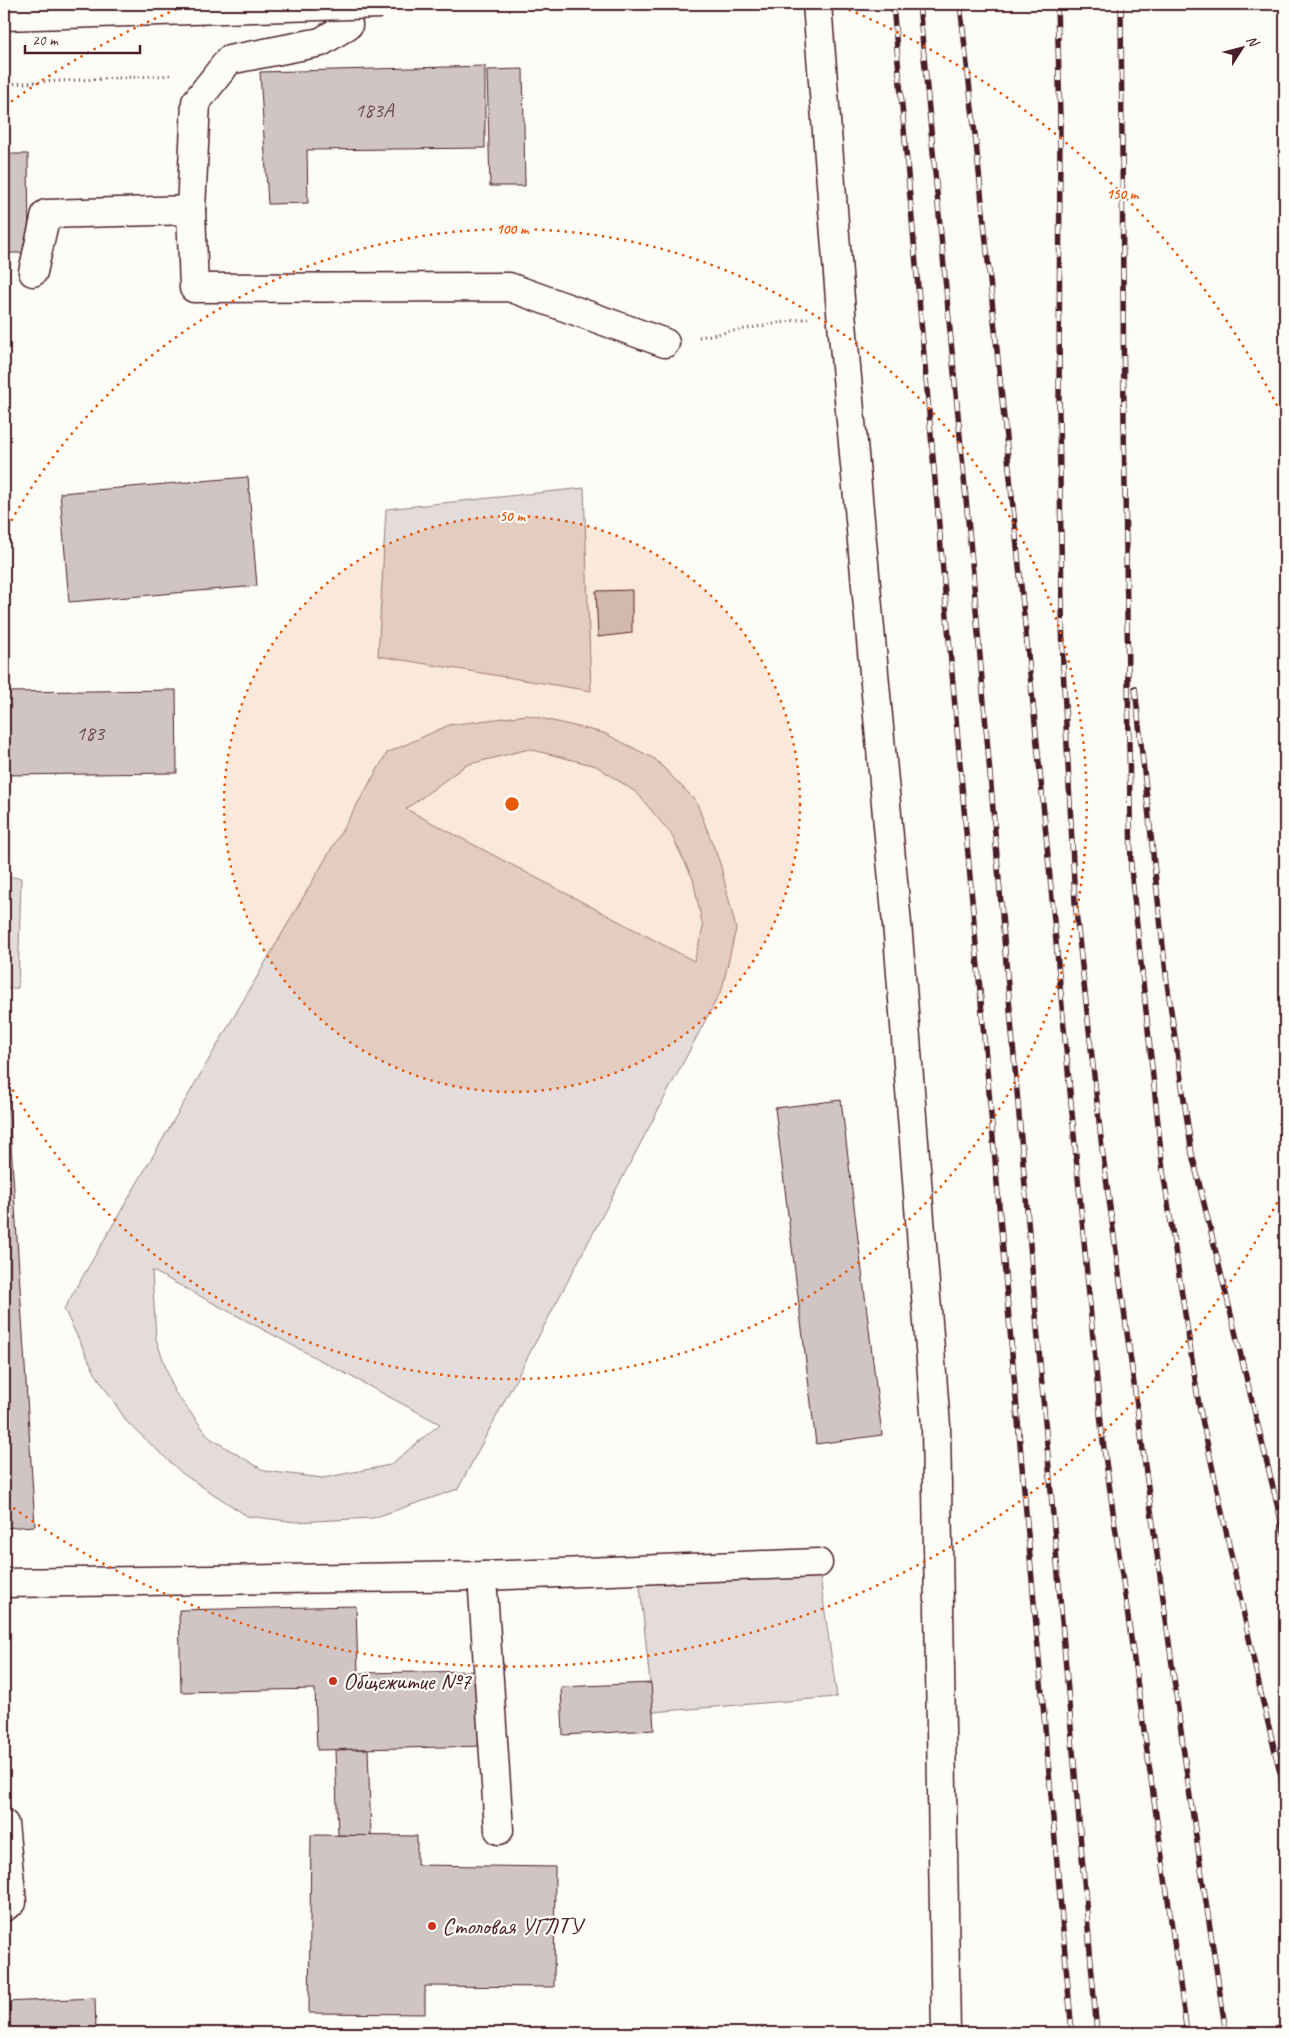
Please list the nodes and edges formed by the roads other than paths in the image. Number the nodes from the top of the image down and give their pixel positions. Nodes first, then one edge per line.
1 (346, 4) edge
2 (381, 4) edge
3 (817, 4) edge
4 (4, 16) edge
5 (191, 210) junction
6 (33, 272) dead end
7 (665, 343) road end
8 (818, 1563) dead end
9 (482, 1576) junction
10 (4, 1583) edge
11 (4, 1824) edge
12 (499, 1830) dead end
13 (4, 1907) edge
14 (946, 2033) edge

1 - 5 main road
2 - 4 main road, bridge
3 - 14 main road
5 - 6 main road
5 - 7 main road
8 - 9 main road
9 - 10 main road
9 - 12 main road
11 - 13 main road

